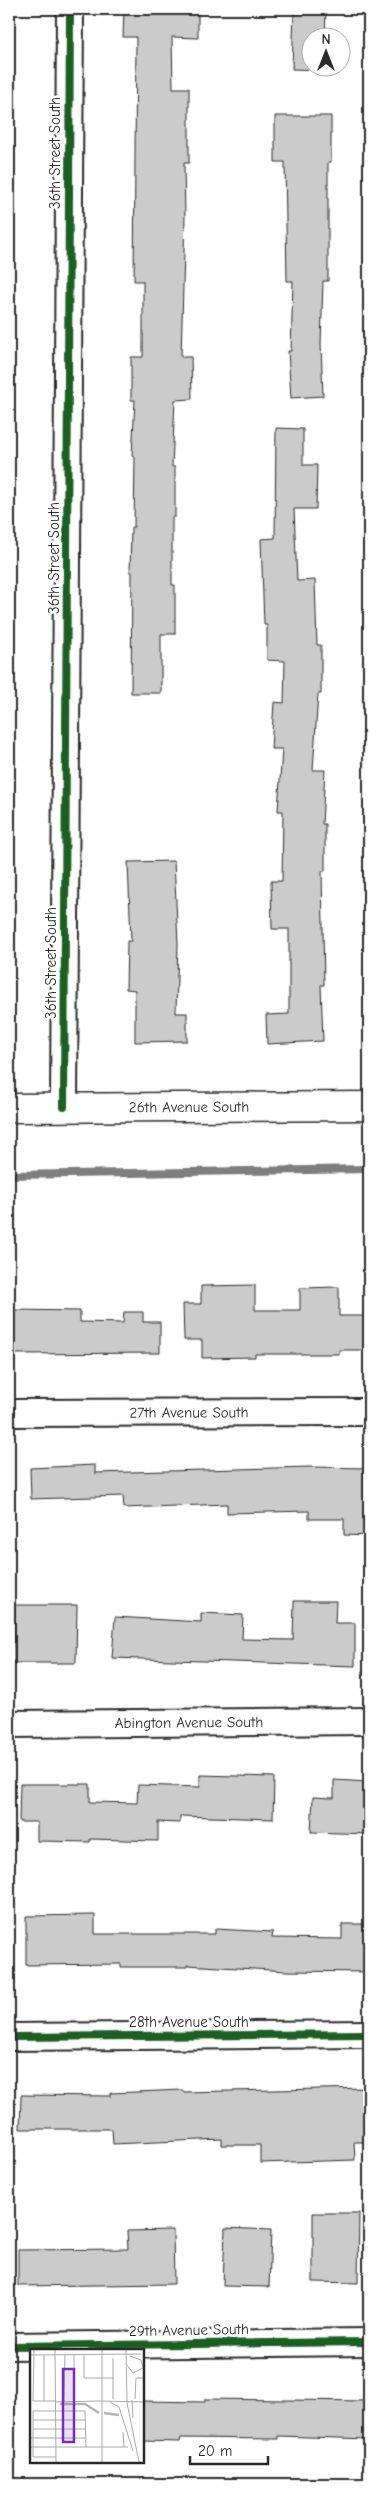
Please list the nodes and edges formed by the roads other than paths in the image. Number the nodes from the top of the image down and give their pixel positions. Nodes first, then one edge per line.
1 (70, 9) edge
2 (369, 1106) edge
3 (64, 1107) junction
4 (9, 1108) edge
5 (369, 1412) edge
6 (9, 1413) edge
7 (369, 1721) edge
8 (9, 1724) edge
9 (369, 2034) edge
10 (9, 2037) edge
11 (369, 2342) edge
12 (9, 2346) edge

1 - 3 street, 36th Street South
2 - 3 street, 26th Avenue South
3 - 4 street, 26th Avenue South
5 - 6 street, 27th Avenue South
7 - 8 street, Abington Avenue South
9 - 10 street, 28th Avenue South
11 - 12 street, 29th Avenue South

